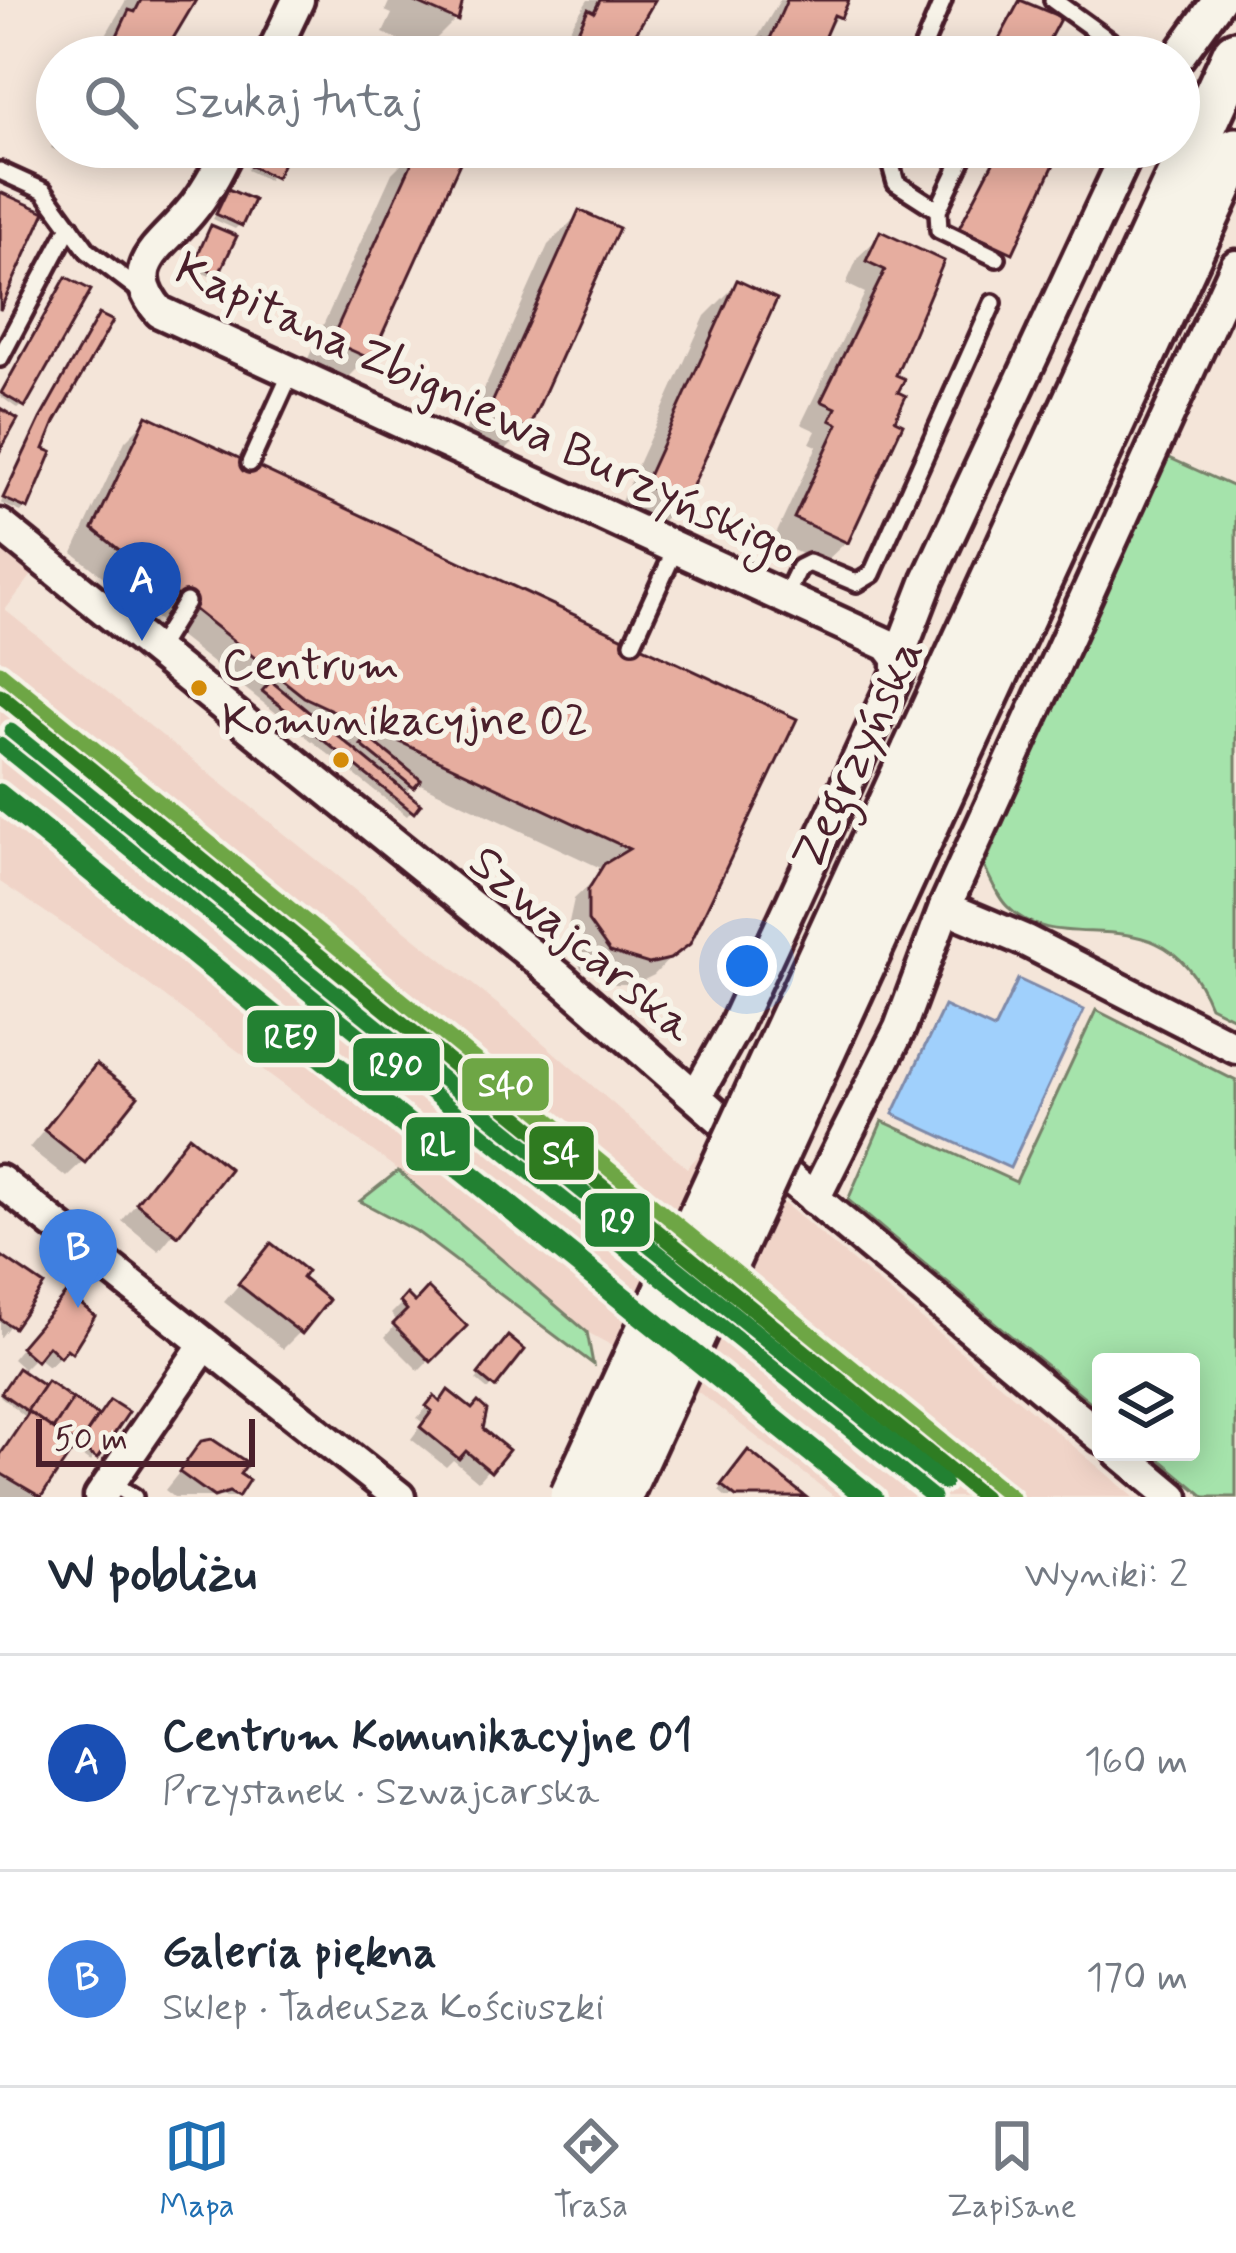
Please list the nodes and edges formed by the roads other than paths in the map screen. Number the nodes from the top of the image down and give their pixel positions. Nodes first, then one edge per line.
1 (298, 0) edge
2 (943, 0) edge
3 (1053, 0) edge
4 (1212, 2) edge
5 (281, 36) edge
6 (928, 36) edge
7 (1103, 36) edge
8 (1191, 36) edge
9 (1236, 54) edge
10 (1200, 138) edge
11 (1236, 151) edge
12 (220, 168) edge
13 (892, 168) edge
14 (958, 168) edge
15 (1120, 168) edge
16 (1187, 168) edge
17 (0, 171) edge
18 (938, 210) junction
19 (70, 226) junction
20 (997, 258) dead end
21 (1236, 266) edge
22 (145, 295) junction
23 (993, 304) dead end
24 (0, 358) edge
25 (291, 373) junction
26 (250, 464) dead end
27 (0, 525) edge
28 (674, 552) junction
29 (784, 599) junction
30 (186, 602) dead end
31 (633, 642) dead end
32 (155, 652) junction
33 (898, 658) junction
34 (933, 759) junction
35 (945, 907) junction
36 (1236, 1048) edge
37 (696, 1096) junction
38 (0, 1181) edge
39 (814, 1199) junction
40 (205, 1344) junction
41 (1092, 1430) edge
42 (1130, 1461) edge
43 (114, 1492) edge
44 (399, 1497) edge
45 (573, 1497) edge
46 (618, 1497) edge
47 (1173, 1497) edge

1 - 5 street
2 - 6 lane
3 - 7 lane
4 - 8 street
9 - 10 main road, Zegrzyńska
11 - 34 main road, Zegrzyńska
12 - 22 street
13 - 18 lane
14 - 18 lane
15 - 33 street
16 - 34 main road, Zegrzyńska
17 - 19 lane, Kapitana Zbigniewa Burzyńskigo
18 - 20 lane
19 - 22 lane, Kapitana Zbigniewa Burzyńskigo
19 - 24 lane
21 - 35 street
22 - 25 street, Kapitana Zbigniewa Burzyńskigo
23 - 29 lane
25 - 26 lane
25 - 28 street, Kapitana Zbigniewa Burzyńskigo
27 - 32 street, Szwajcarska
28 - 29 street, Kapitana Zbigniewa Burzyńskigo
28 - 31 lane
29 - 33 street, Kapitana Zbigniewa Burzyńskigo
30 - 32 lane
32 - 37 street, Szwajcarska
33 - 37 street
34 - 45 main road, Zegrzyńska, bridge
34 - 46 main road, Zegrzyńska, bridge
35 - 36 street
35 - 39 street
37 - 39 street, Szwajcarska
38 - 40 street
39 - 41 street, Szwajcarska
40 - 43 street
40 - 44 street
42 - 47 street

